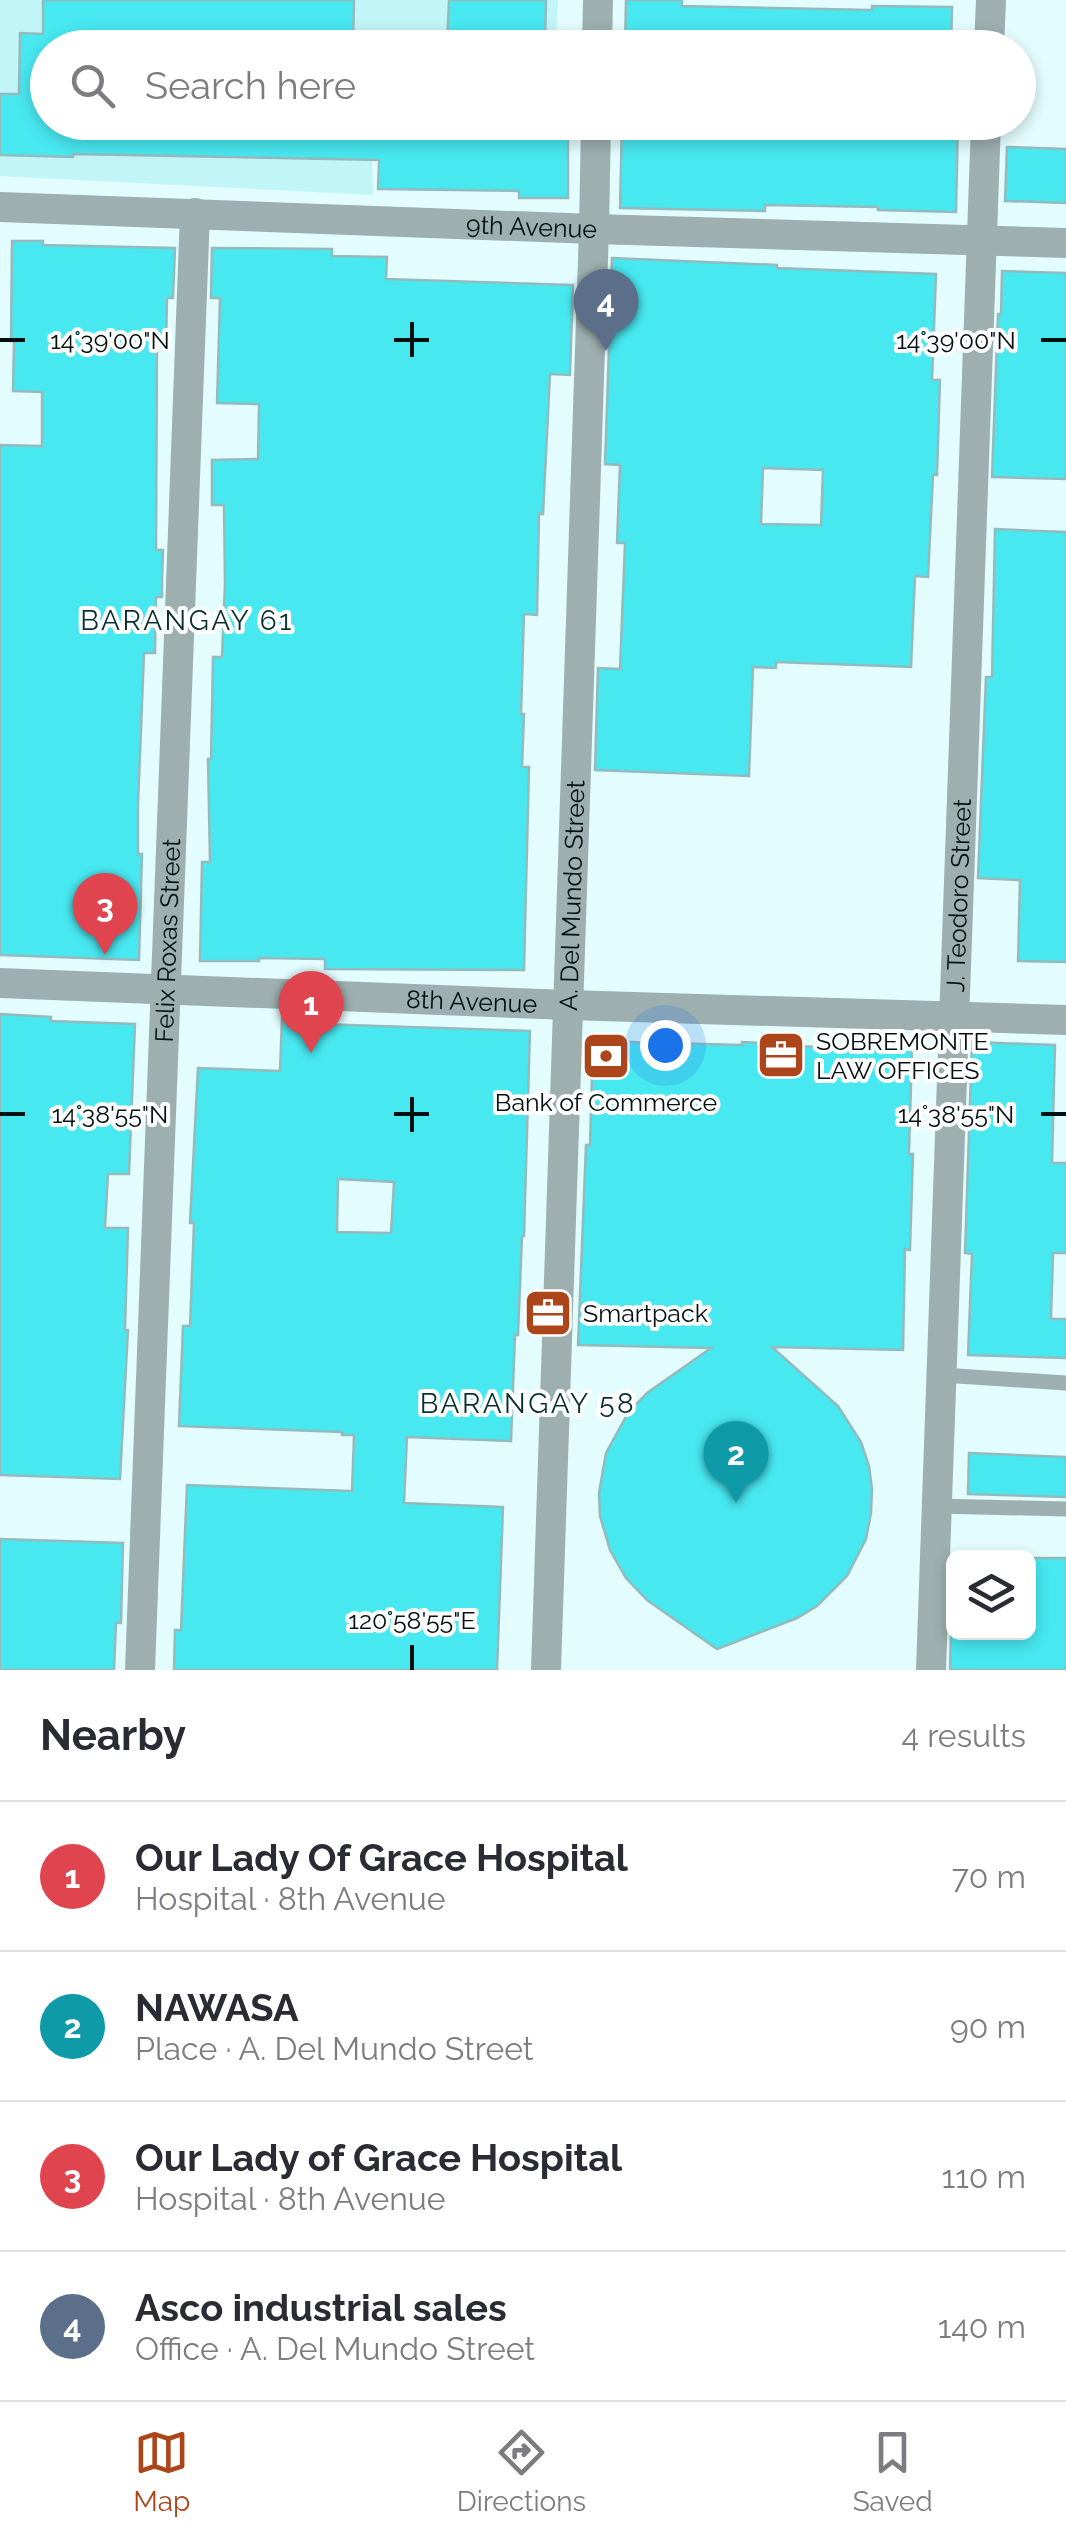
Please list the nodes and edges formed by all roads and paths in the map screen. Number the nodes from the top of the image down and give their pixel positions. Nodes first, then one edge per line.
1 (598, 0) edge
2 (990, 0) edge
3 (597, 30) edge
4 (989, 30) edge
5 (596, 140) edge
6 (985, 140) edge
7 (0, 207) edge
8 (195, 214) junction
9 (594, 229) junction
10 (982, 240) junction
11 (1066, 243) edge
12 (0, 983) edge
13 (166, 989) junction
14 (568, 1005) junction
15 (954, 1016) junction
16 (1066, 1020) edge
17 (942, 1376) junction
18 (1066, 1383) edge
19 (938, 1506) junction
20 (1066, 1508) edge
21 (140, 1670) edge
22 (546, 1670) edge
23 (932, 1670) edge

1 - 3 street
2 - 4 street
5 - 9 street, A. Del Mundo Street
6 - 10 street, J. Teodoro Street
7 - 8 street, 9th Avenue
8 - 9 street, 9th Avenue
8 - 13 street, Felix Roxas Street
9 - 10 street, 9th Avenue
9 - 14 street, A. Del Mundo Street
10 - 11 street, 9th Avenue
10 - 15 street, J. Teodoro Street
12 - 13 street, 8th Avenue
13 - 14 street, 8th Avenue
13 - 21 street, Felix Roxas Street
14 - 15 street, 8th Avenue
14 - 22 street, A. Del Mundo Street
15 - 16 street, 8th Avenue
15 - 17 street, J. Teodoro Street
17 - 18 lane
17 - 19 street, J. Teodoro Street
19 - 20 lane
19 - 23 street, J. Teodoro Street

